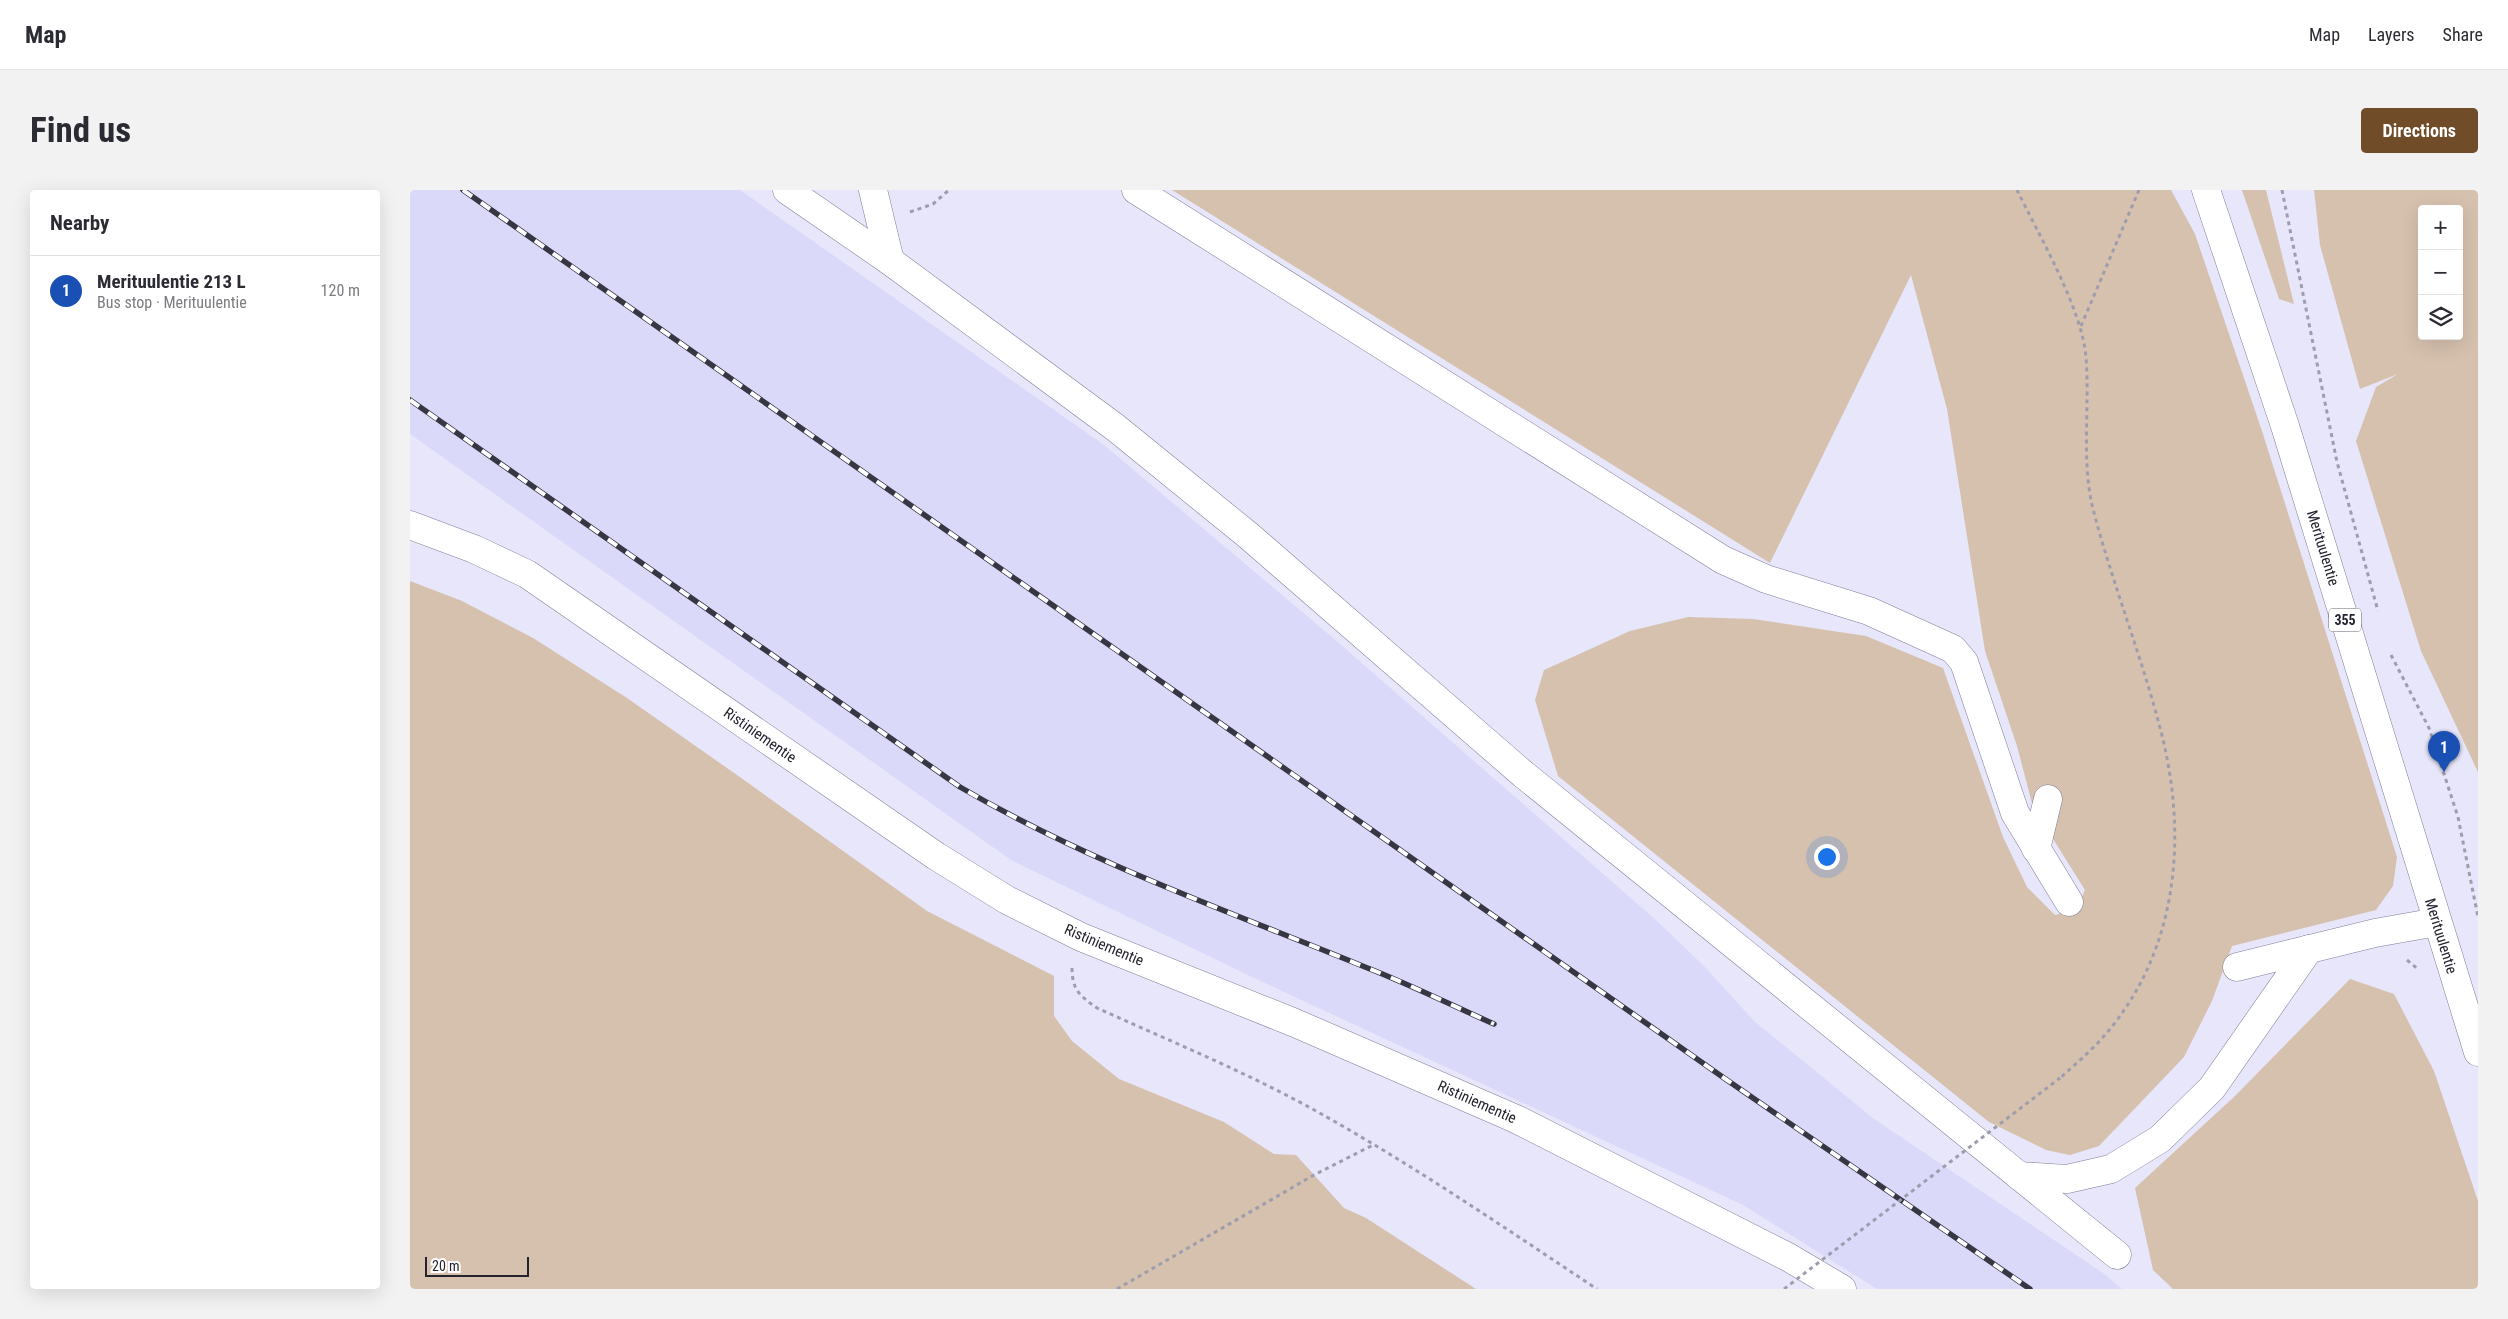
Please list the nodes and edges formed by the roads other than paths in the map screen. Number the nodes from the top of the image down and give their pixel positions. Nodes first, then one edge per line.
1 (787, 190) edge
2 (873, 190) edge
3 (1136, 190) edge
4 (2206, 190) edge
5 (890, 261) junction
6 (410, 525) edge
7 (2048, 799) dead end
8 (2036, 849) junction
9 (2070, 902) dead end
10 (2437, 922) junction
11 (2309, 949) junction
12 (2237, 966) dead end
13 (2478, 1052) edge
14 (2019, 1176) junction
15 (2116, 1255) dead end
16 (1842, 1289) edge

1 - 5 street
2 - 5 street
3 - 8 street
4 - 10 street, Merituulentie / 355
5 - 14 street
6 - 16 street, Ristiniementie
7 - 8 street
8 - 9 street
10 - 11 street
10 - 13 street, Merituulentie / 355
11 - 12 street
11 - 14 street
14 - 15 street

